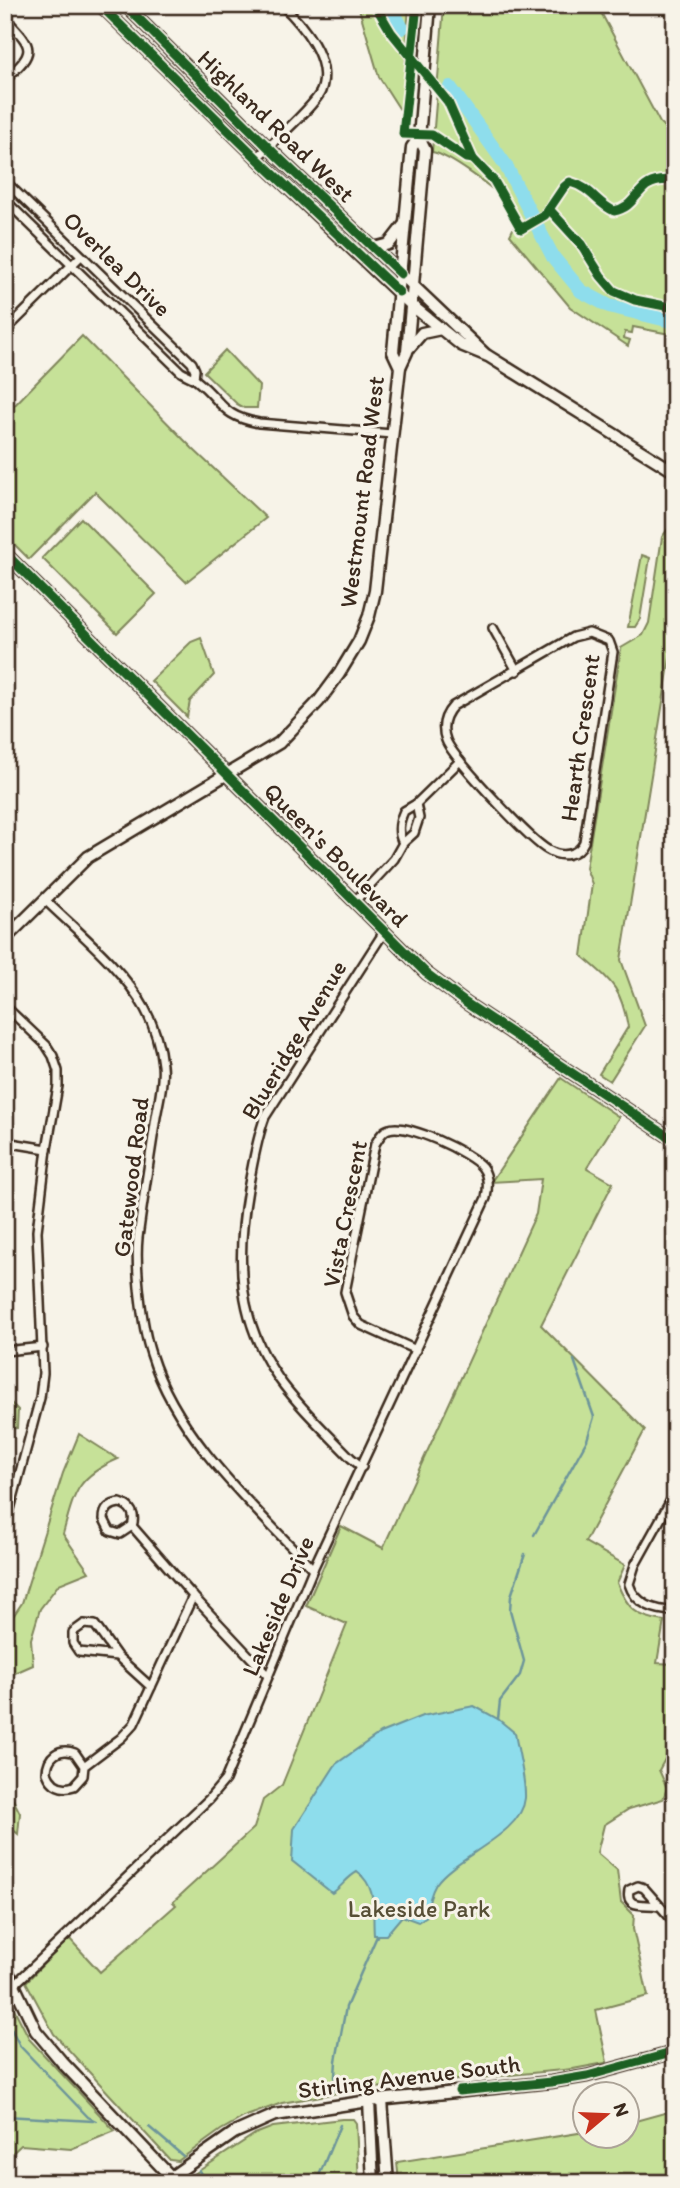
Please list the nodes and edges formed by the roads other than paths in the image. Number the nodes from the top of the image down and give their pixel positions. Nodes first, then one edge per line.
1 (100, 5) edge
2 (125, 5) edge
3 (282, 5) edge
4 (430, 5) edge
5 (5, 18) edge
6 (5, 80) edge
7 (419, 138) junction
8 (268, 147) junction
9 (257, 159) junction
10 (5, 181) edge
11 (5, 200) edge
12 (405, 223) junction
13 (374, 248) junction
14 (81, 256) junction
15 (71, 265) junction
16 (401, 274) junction
17 (412, 286) junction
18 (399, 292) junction
19 (410, 304) junction
20 (440, 329) junction
21 (5, 331) edge
22 (407, 352) junction
23 (488, 356) junction
24 (400, 367) junction
25 (194, 378) junction
26 (392, 434) junction
27 (675, 472) edge
28 (5, 553) edge
29 (493, 628) dead end
30 (517, 671) junction
31 (460, 761) junction
32 (228, 774) junction
33 (416, 804) junction
34 (403, 843) junction
35 (45, 900) junction
36 (355, 901) junction
37 (384, 932) junction
38 (5, 939) edge
39 (5, 1006) edge
40 (675, 1141) edge
41 (5, 1142) edge
42 (47, 1149) junction
43 (488, 1182) joint
44 (43, 1347) junction
45 (416, 1350) junction
46 (5, 1351) edge
47 (362, 1467) junction
48 (675, 1493) edge
49 (132, 1526) junction
50 (5, 1528) edge
51 (313, 1569) junction
52 (193, 1596) junction
53 (675, 1611) edge
54 (117, 1656) junction
55 (268, 1676) junction
56 (151, 1687) junction
57 (84, 1766) junction
58 (658, 1906) dead end
59 (675, 1923) edge
60 (5, 1966) edge
61 (15, 1984) junction
62 (675, 2052) edge
63 (382, 2100) junction
64 (369, 2101) junction
65 (167, 2180) edge
66 (373, 2183) edge
67 (388, 2183) edge

1 - 9 main road, Highland Road West
2 - 8 main road, Highland Road West
3 - 8 street
4 - 7 main road, Westmount Road West
5 - 6 street
7 - 12 main road, Westmount Road West
7 - 17 main road, Westmount Road West
8 - 9 street
8 - 13 main road, Highland Road West
9 - 18 main road, Highland Road West
10 - 14 street, Overlea Drive
11 - 15 street, Overlea Drive
12 - 13 main road
12 - 16 main road, Westmount Road West
13 - 16 main road, Highland Road West
14 - 15 street
14 - 25 street, Overlea Drive
15 - 21 street
15 - 25 street, Overlea Drive
16 - 17 main road, Highland Road West
16 - 18 main road, Westmount Road West
17 - 19 main road, Westmount Road West
17 - 23 main road, Highland Road West
18 - 19 main road, Highland Road West
18 - 24 main road, Westmount Road West
19 - 20 main road, Highland Road West
19 - 22 main road, Westmount Road West
20 - 22 main road
20 - 23 main road, Highland Road West
22 - 24 main road, Westmount Road West
23 - 27 main road, Highland Road West
24 - 26 main road, Westmount Road West
25 - 26 street, Overlea Drive
26 - 32 main road, Westmount Road West
28 - 32 main road, Queen's Boulevard
29 - 30 street
30 - 31 street, Hearth Crescent
30 - 31 street, Hearth Crescent
31 - 33 street
32 - 35 main road, Westmount Road West
32 - 36 main road, Queen's Boulevard
33 - 34 street
33 - 34 street
34 - 36 street
35 - 38 main road, Westmount Road West
35 - 51 street, Gatewood Road
36 - 37 main road, Queen's Boulevard
37 - 40 main road, Queen's Boulevard
37 - 47 street, Blueridge Avenue
39 - 42 street
41 - 42 street
42 - 44 street
43 - 45 street, Lakeside Drive
43 - 45 street, Vista Crescent
44 - 46 street
44 - 50 street
45 - 47 street, Lakeside Drive
47 - 51 street, Lakeside Drive
48 - 53 street
49 - 49 street
49 - 52 street
51 - 55 street, Lakeside Drive
52 - 55 street
52 - 56 street
54 - 54 street
54 - 56 street
55 - 61 street, Lakeside Drive
56 - 57 street
57 - 57 street
58 - 59 street
60 - 61 main road
61 - 65 main road
62 - 63 main road, Stirling Avenue South
63 - 64 main road, Stirling Avenue South
63 - 67 main road
64 - 65 main road, Stirling Avenue South
64 - 66 main road

